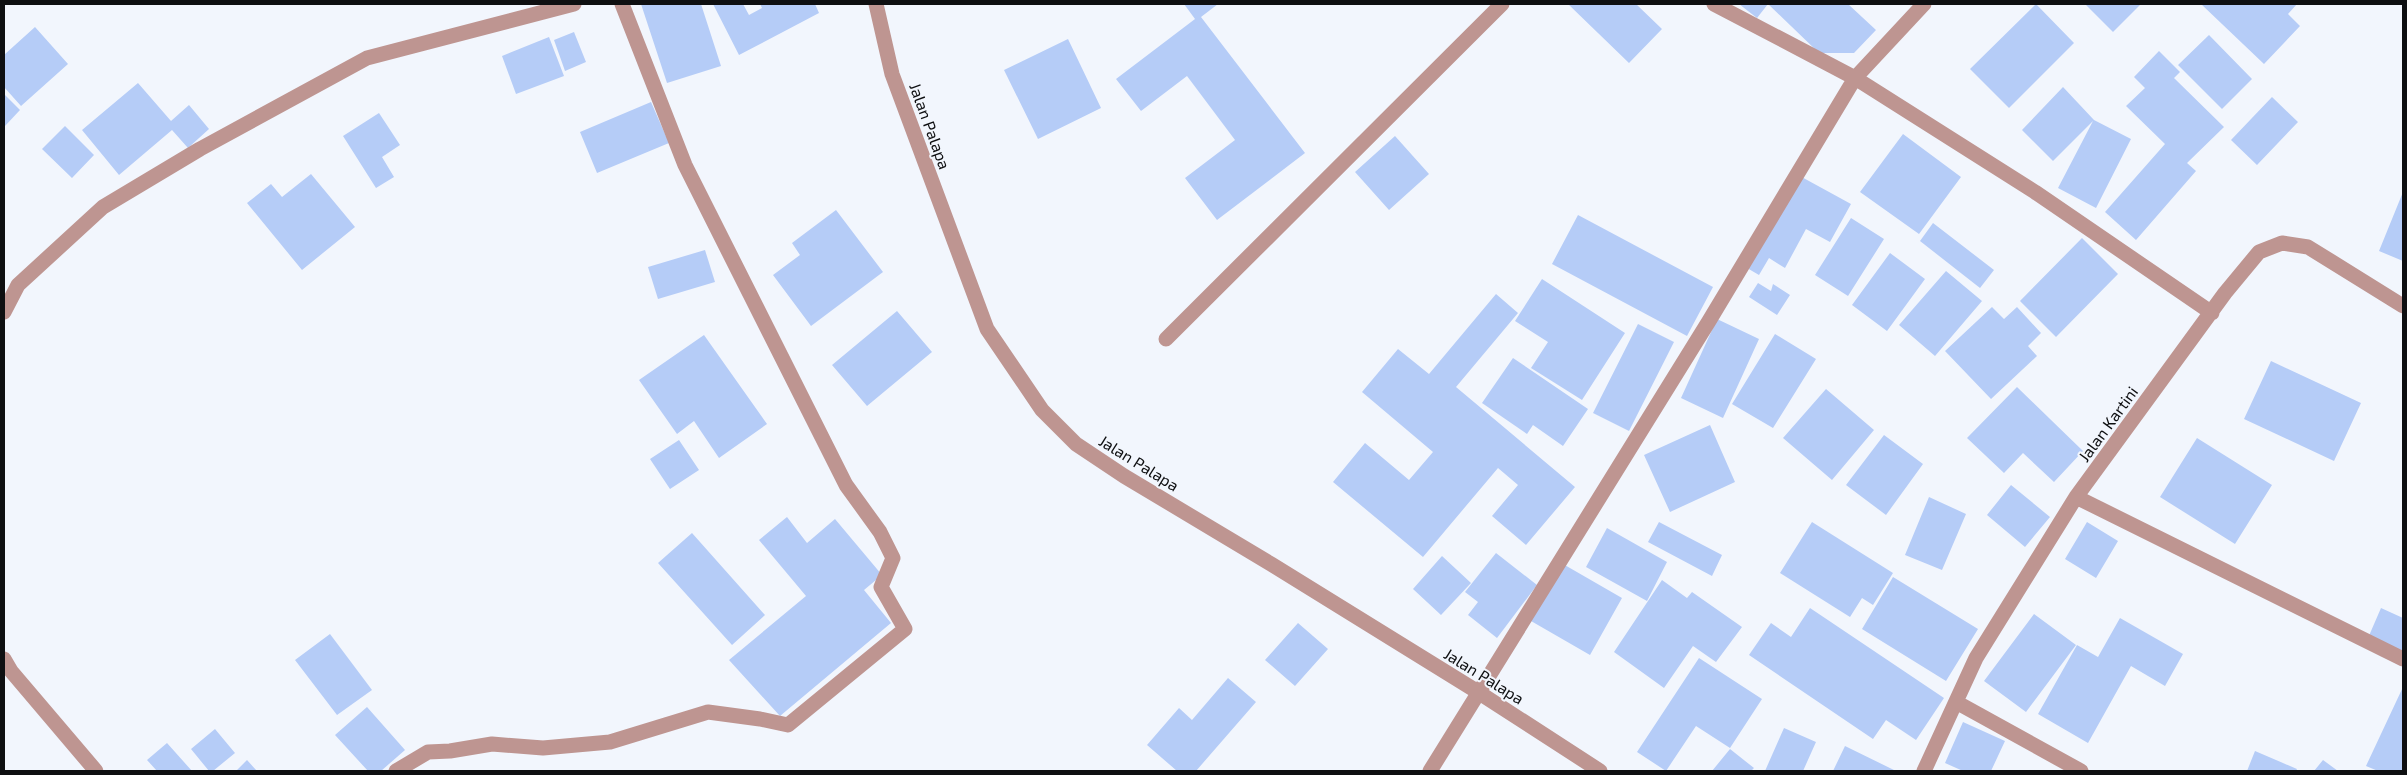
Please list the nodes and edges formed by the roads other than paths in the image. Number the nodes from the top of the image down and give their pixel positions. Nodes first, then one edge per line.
1 (574, 4) edge
2 (622, 4) edge
3 (876, 4) edge
4 (1502, 4) edge
5 (1714, 4) edge
6 (1924, 4) edge
7 (1855, 78) junction
8 (2403, 306) edge
9 (4, 312) edge
10 (2212, 313) junction
11 (1166, 339) dead end
12 (2076, 497) junction
13 (4, 659) edge
14 (2403, 659) edge
15 (1478, 692) junction
16 (1956, 702) junction
17 (96, 771) edge
18 (396, 771) edge
19 (1430, 771) edge
20 (1600, 771) edge
21 (1924, 771) edge
22 (2081, 771) edge

1 - 9 street
2 - 18 street
3 - 15 street, Jalan Palapa
4 - 11 street
5 - 7 street
6 - 7 street
7 - 10 street
7 - 15 street
8 - 10 street, Jalan Kartini
10 - 12 street, Jalan Kartini
12 - 14 street
12 - 16 street, Jalan Kartini
13 - 17 street
15 - 19 street
15 - 20 street, Jalan Palapa
16 - 21 street, Jalan Kartini
16 - 22 street

